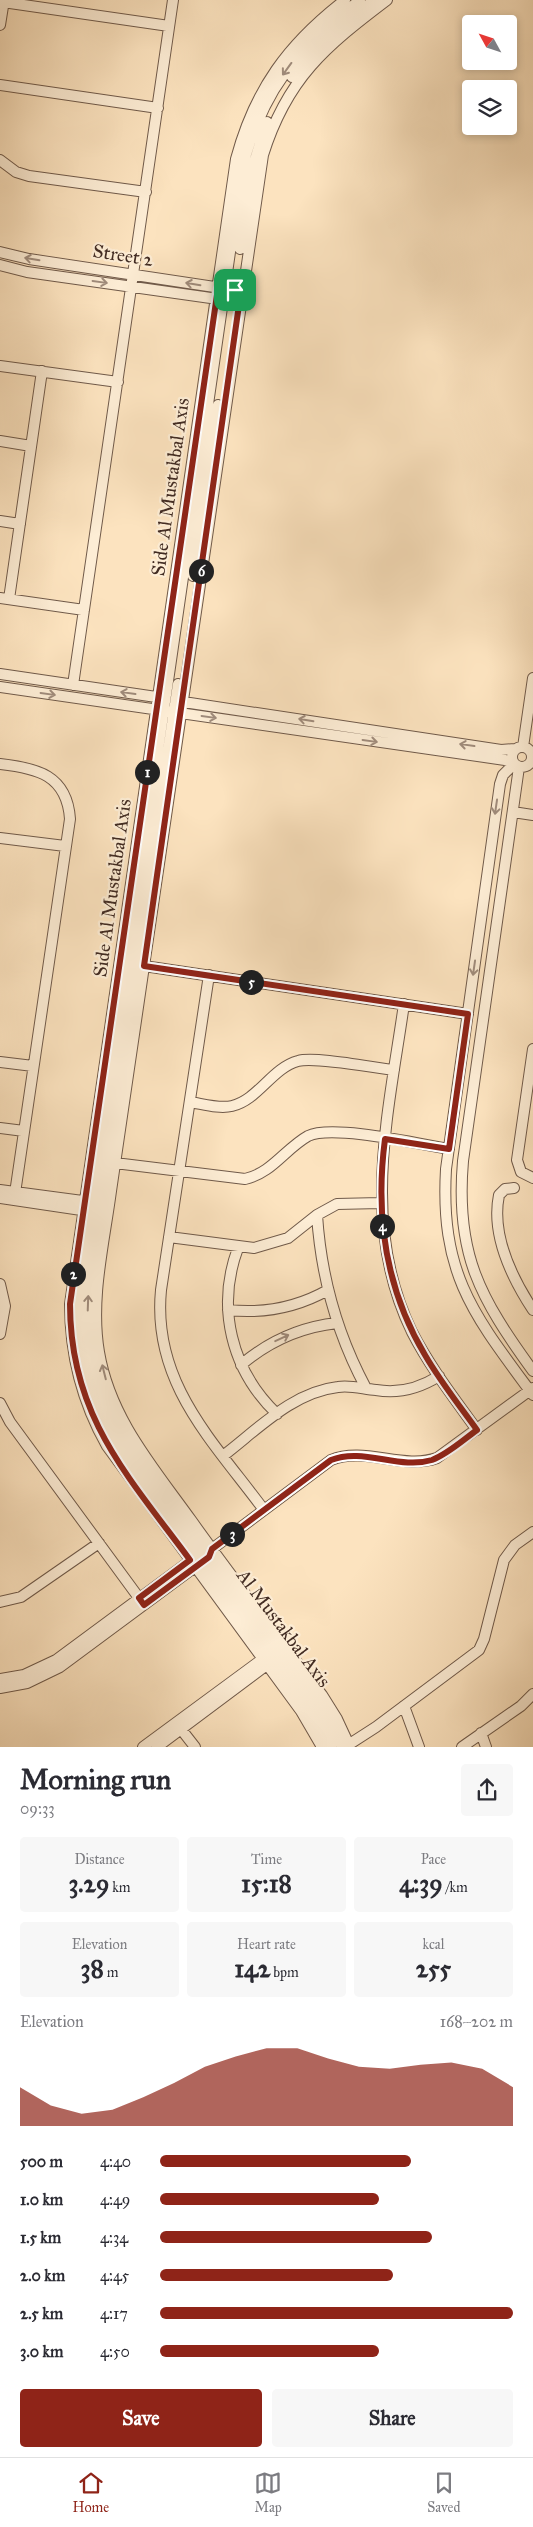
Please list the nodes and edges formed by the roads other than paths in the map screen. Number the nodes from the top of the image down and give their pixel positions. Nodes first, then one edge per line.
1 (173, 0) edge
2 (346, 0) edge
3 (360, 0) edge
4 (374, 0) edge
5 (387, 0) edge
6 (4, 1) edge
7 (0, 25) edge
8 (170, 26) junction
9 (0, 85) edge
10 (158, 108) junction
11 (0, 160) edge
12 (146, 192) junction
13 (0, 252) edge
14 (0, 265) edge
15 (134, 275) junction
16 (132, 286) junction
17 (229, 295) junction
18 (0, 366) edge
19 (42, 371) junction
20 (118, 382) junction
21 (0, 441) edge
22 (31, 446) junction
23 (0, 521) edge
24 (20, 524) junction
25 (4, 599) edge
26 (84, 610) junction
27 (0, 674) edge
28 (533, 680) edge
29 (73, 685) junction
30 (0, 687) edge
31 (170, 700) junction
32 (168, 712) junction
33 (430, 744) junction
34 (519, 748) junction
35 (532, 754) edge
36 (0, 764) edge
37 (522, 765) edge
38 (513, 812) junction
39 (533, 815) edge
40 (0, 838) edge
41 (66, 846) junction
42 (144, 966) junction
43 (209, 975) junction
44 (404, 1004) junction
45 (484, 1006) junction
46 (468, 1009) junction
47 (533, 1049) edge
48 (0, 1062) edge
49 (33, 1066) junction
50 (394, 1070) junction
51 (190, 1102) junction
52 (0, 1128) edge
53 (24, 1131) junction
54 (385, 1139) junction
55 (449, 1149) junction
56 (115, 1164) junction
57 (179, 1172) junction
58 (533, 1178) edge
59 (514, 1188) dead end
60 (0, 1190) edge
61 (107, 1191) junction
62 (14, 1196) junction
63 (0, 1198) edge
64 (380, 1203) junction
65 (91, 1207) junction
66 (317, 1214) junction
67 (169, 1237) junction
68 (238, 1248) junction
69 (0, 1284) edge
70 (328, 1290) junction
71 (228, 1310) junction
72 (533, 1310) edge
73 (337, 1323) junction
74 (0, 1334) edge
75 (241, 1365) junction
76 (533, 1371) edge
77 (439, 1376) junction
78 (366, 1388) junction
79 (532, 1391) edge
80 (0, 1403) edge
81 (277, 1414) junction
82 (477, 1430) junction
83 (224, 1455) junction
84 (264, 1510) junction
85 (533, 1532) edge
86 (99, 1543) junction
87 (201, 1557) junction
88 (142, 1601) junction
89 (0, 1602) edge
90 (264, 1624) junction
91 (272, 1657) junction
92 (0, 1679) edge
93 (0, 1688) edge
94 (533, 1694) edge
95 (404, 1706) junction
96 (178, 1726) junction
97 (481, 1733) junction
98 (346, 1746) edge
99 (143, 1747) edge
100 (156, 1747) edge
101 (195, 1747) edge
102 (322, 1747) edge
103 (331, 1747) edge
104 (419, 1747) edge
105 (462, 1747) edge
106 (486, 1747) edge

1 - 8 street
2 - 17 street, Side Al Mustakbal Axis
3 -> 17 street
4 - 17 street
5 - 17 street, Side Al Mustakbal Axis
6 - 7 street
6 - 8 street
8 - 10 street
9 - 10 street
10 - 12 street
11 - 12 street
12 - 15 street
15 -> 13 street, Street 2
14 -> 16 street, Street 2
15 - 16 street
17 -> 15 street, Street 2
16 - 17 street, Street 2
16 - 20 street
17 - 31 street, Side Al Mustakbal Axis
17 - 31 street, Side Al Mustakbal Axis
18 - 19 street
19 - 20 street
19 - 22 street
20 - 26 street
21 - 22 street
22 - 24 street
23 - 24 street
24 - 25 street
25 - 26 street
26 - 29 street
27 - 29 street
28 - 34 street
31 -> 29 street
30 -> 32 street
31 - 32 street, Side Al Mustakbal Axis
31 - 32 street, Al Mustakbal Axis
33 -> 31 street
32 -> 33 street
32 - 42 street, Side Al Mustakbal Axis
32 - 61 street, Al Mustakbal Axis
32 - 65 street, Al Mustakbal Axis
34 -> 33 street
33 - 37 street
34 - 35 street
34 - 37 street
35 - 37 street
36 - 41 street
37 - 38 street
37 -> 46 street
38 - 39 street
38 - 45 street
40 - 41 street
41 - 49 street
42 - 43 street
42 - 56 street, Side Al Mustakbal Axis
43 - 44 street
43 - 51 street
44 - 46 street
44 - 50 street
45 - 46 street
45 - 76 street
46 - 55 street
47 - 58 street
48 - 49 street
49 - 53 street
50 - 51 street
50 - 54 street
51 - 57 street
52 - 53 street
53 - 62 street
54 - 55 street
54 - 57 street
54 - 64 street
55 - 79 street
56 - 57 street
56 - 61 street, Side Al Mustakbal Axis
57 - 67 street
59 - 72 street
60 - 62 street
61 - 65 street, Al Mustakbal Axis
87 -> 61 street, Side Al Mustakbal Axis
62 - 63 street
62 - 65 street
64 - 66 street
64 - 77 street
87 -> 65 street, Al Mustakbal Axis
65 - 87 street, Side Al Mustakbal Axis
66 - 68 street
66 - 70 street
67 - 68 street
67 - 83 street
68 - 71 street
69 - 74 street
70 - 71 street
70 - 73 street
71 - 75 street
75 -> 73 street
73 - 78 street
75 - 81 street
77 - 78 street
77 - 82 street
78 - 81 street
79 - 82 street
80 - 86 street
81 - 83 street
82 - 84 street
83 - 84 street
84 - 87 street
85 - 95 street
86 - 88 street
86 - 89 street
87 - 88 street
87 - 90 street, Side Al Mustakbal Axis
87 - 91 street, Al Mustakbal Axis
88 - 92 street
88 - 93 street
90 - 91 street, Al Mustakbal Axis
90 - 98 street, Side Al Mustakbal Axis
91 - 96 street
91 - 98 street, Al Mustakbal Axis
91 - 102 street
91 - 103 street, Al Mustakbal Axis
94 - 97 street
95 - 98 street
95 - 104 street
96 - 99 street
96 - 100 street
96 - 101 street
97 - 105 street
97 - 106 street

